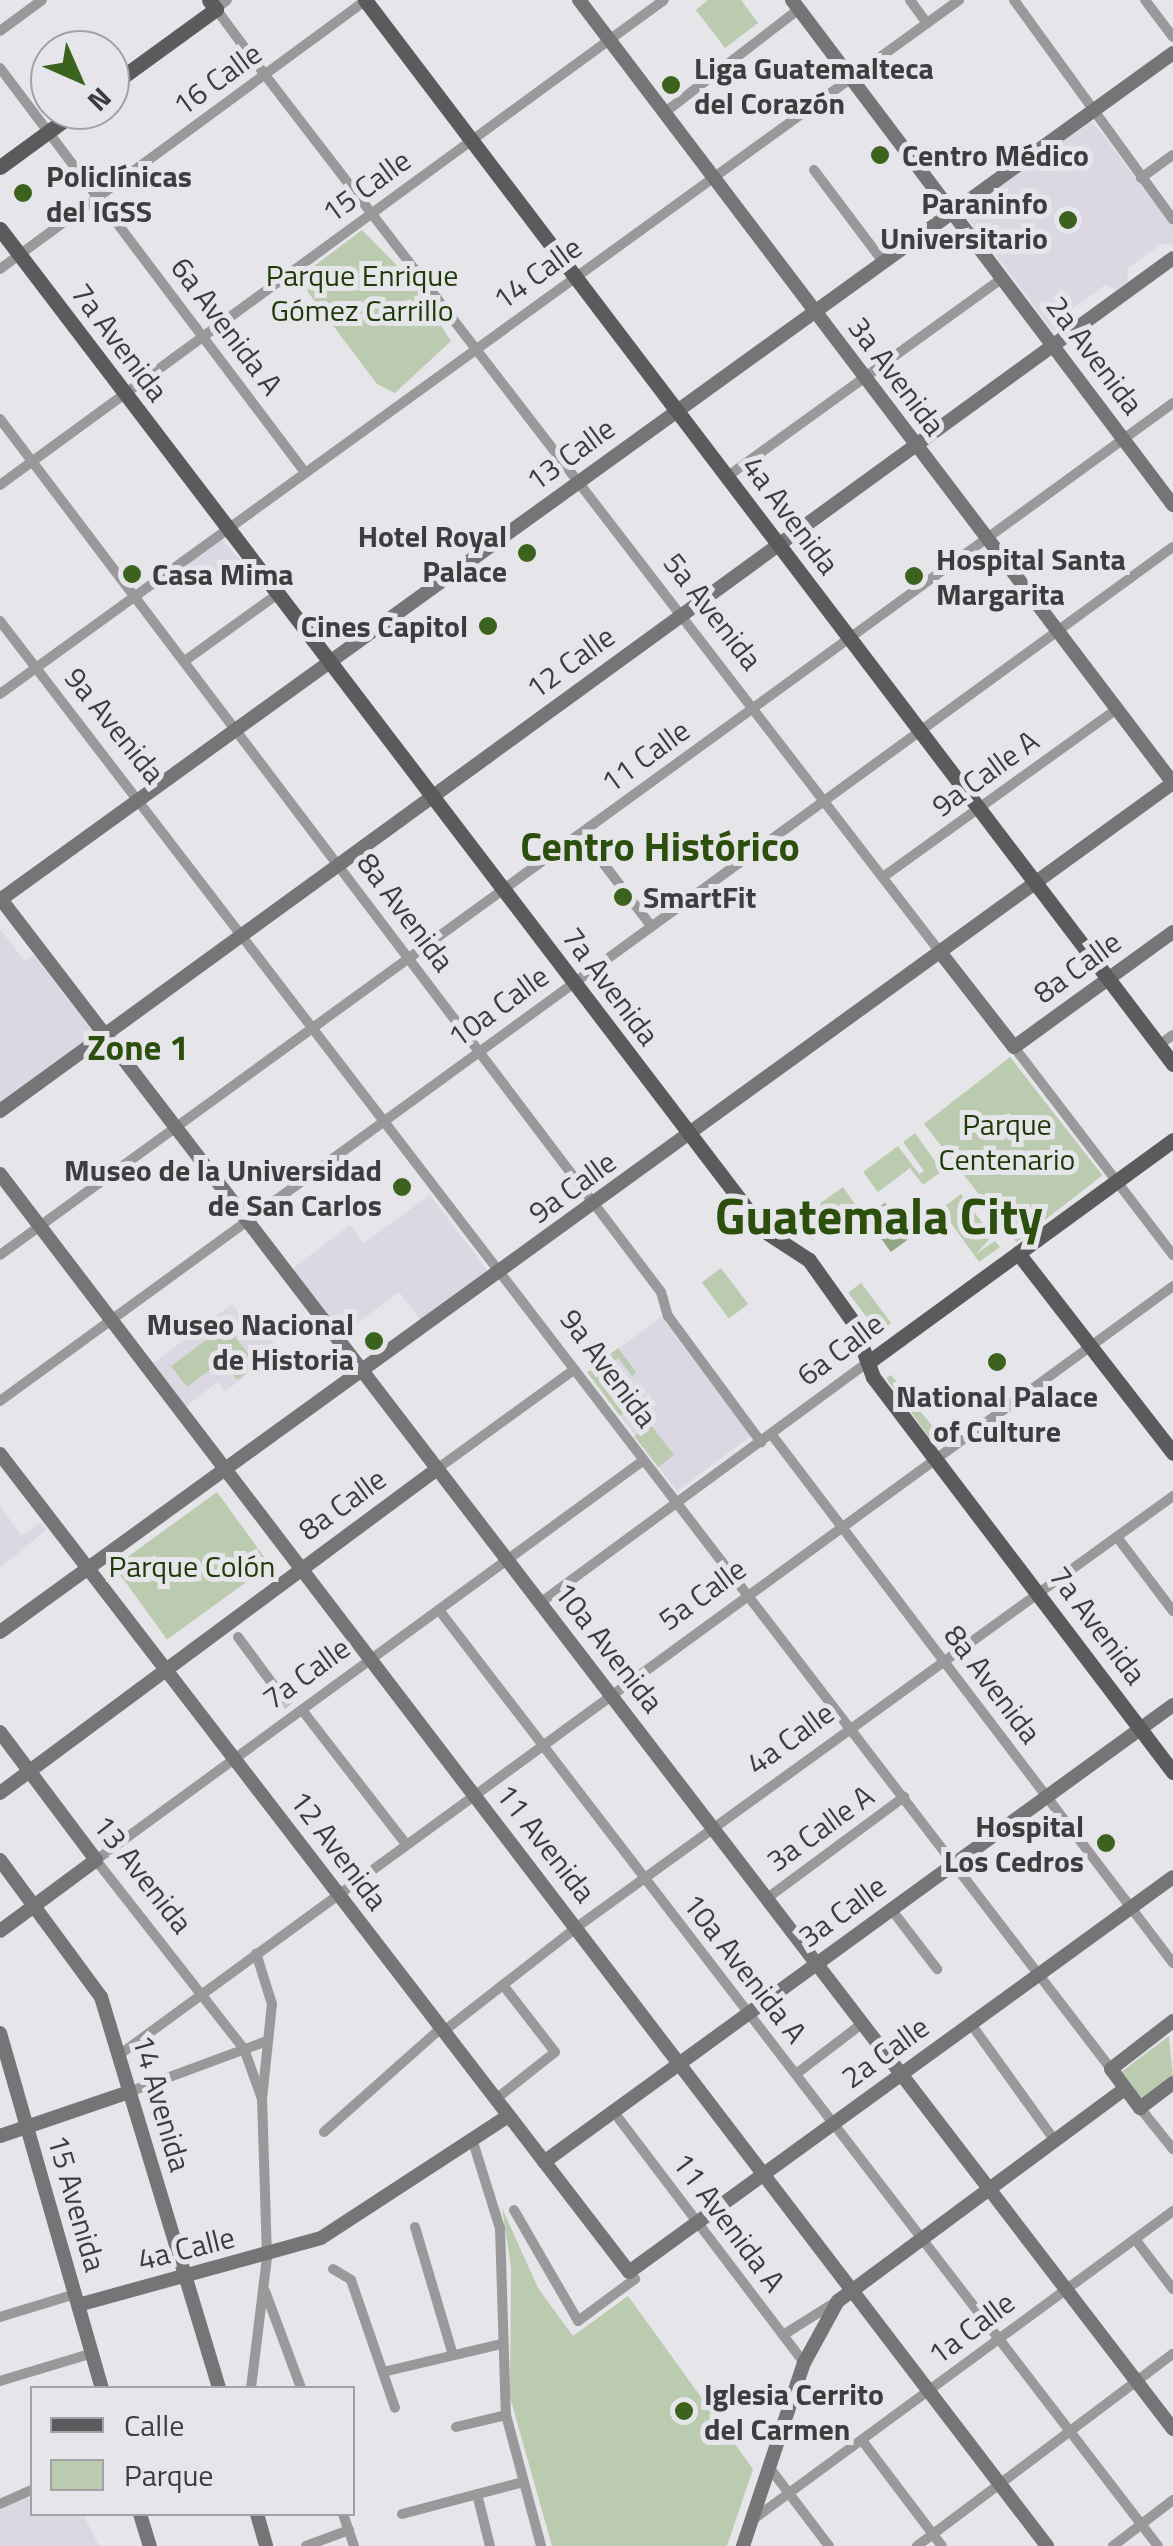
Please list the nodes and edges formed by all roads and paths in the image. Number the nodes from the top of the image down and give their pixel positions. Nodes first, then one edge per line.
1 (42, 0) edge
2 (366, 0) edge
3 (579, 0) edge
4 (664, 0) edge
5 (910, 0) edge
6 (959, 0) edge
7 (1014, 0) edge
8 (1145, 0) edge
9 (217, 3) edge
10 (795, 5) edge
11 (927, 23) junction
12 (0, 31) edge
13 (1173, 38) edge
14 (609, 40) junction
15 (1173, 52) edge
16 (0, 68) edge
17 (130, 70) edge
18 (264, 75) junction
19 (851, 78) junction
20 (1093, 112) junction
21 (664, 113) junction
22 (51, 130) edge
23 (48, 132) junction
24 (470, 142) junction
25 (1173, 155) edge
26 (0, 167) edge
27 (814, 170) dead end
28 (712, 178) junction
29 (1141, 178) junction
30 (98, 197) junction
31 (372, 213) junction
32 (954, 213) junction
33 (1173, 220) edge
34 (0, 229) edge
35 (20, 255) junction
36 (1173, 258) edge
37 (884, 263) junction
38 (0, 269) edge
39 (573, 278) junction
40 (1003, 278) junction
41 (814, 312) junction
42 (203, 336) junction
43 (1053, 345) junction
44 (475, 348) junction
45 (864, 377) junction
46 (125, 393) junction
47 (1173, 403) edge
48 (676, 411) junction
49 (0, 419) edge
50 (1124, 439) junction
51 (915, 446) junction
52 (32, 461) junction
53 (304, 471) junction
54 (728, 476) junction
55 (580, 482) junction
56 (0, 484) edge
57 (1173, 504) edge
58 (227, 527) junction
59 (985, 536) junction
60 (779, 544) junction
61 (1173, 547) edge
62 (136, 593) junction
63 (278, 594) junction
64 (682, 615) junction
65 (0, 621) edge
66 (1058, 630) junction
67 (850, 636) junction
68 (186, 660) junction
69 (330, 662) junction
70 (34, 668) junction
71 (0, 694) edge
72 (754, 708) junction
73 (1117, 709) junction
74 (238, 729) junction
75 (920, 730) junction
76 (1173, 783) edge
77 (432, 797) junction
78 (140, 800) junction
79 (825, 800) junction
80 (980, 808) junction
81 (581, 834) junction
82 (339, 865) junction
83 (883, 877) junction
84 (1037, 884) junction
85 (503, 890) junction
86 (0, 899) edge
87 (651, 926) junction
88 (1173, 932) edge
89 (243, 934) junction
90 (940, 952) junction
91 (410, 958) junction
92 (1108, 979) junction
93 (574, 982) junction
94 (313, 1028) junction
95 (105, 1035) junction
96 (1173, 1035) edge
97 (1159, 1045) junction
98 (1014, 1047) junction
99 (479, 1051) junction
100 (1173, 1064) edge
101 (0, 1112) edge
102 (386, 1122) junction
103 (174, 1128) junction
104 (690, 1134) junction
105 (1173, 1140) edge
106 (0, 1174) edge
107 (1118, 1180) junction
108 (596, 1204) junction
109 (247, 1222) junction
110 (40, 1226) junction
111 (1018, 1253) junction
112 (0, 1254) edge
113 (1173, 1255) edge
114 (500, 1273) junction
115 (1173, 1286) edge
116 (111, 1320) junction
117 (1090, 1346) junction
118 (870, 1360) junction
119 (575, 1370) junction
120 (362, 1372) junction
121 (0, 1401) edge
122 (772, 1434) junction
123 (761, 1442) junction
124 (1173, 1453) edge
125 (0, 1454) edge
126 (936, 1458) junction
127 (644, 1460) junction
128 (225, 1469) junction
129 (437, 1469) junction
130 (1173, 1496) edge
131 (678, 1504) junction
132 (843, 1526) junction
133 (1117, 1537) junction
134 (507, 1560) junction
135 (88, 1568) junction
136 (301, 1568) junction
137 (748, 1594) junction
138 (1040, 1594) junction
139 (540, 1603) junction
140 (439, 1610) junction
141 (1173, 1611) edge
142 (232, 1629) dead end
143 (0, 1632) edge
144 (371, 1659) junction
145 (944, 1661) junction
146 (165, 1668) junction
147 (611, 1694) junction
148 (1173, 1704) edge
149 (293, 1707) junction
150 (851, 1728) junction
151 (1141, 1728) junction
152 (0, 1732) edge
153 (543, 1744) junction
154 (235, 1758) junction
155 (30, 1771) junction
156 (1173, 1772) edge
157 (0, 1793) edge
158 (474, 1794) junction
159 (1047, 1796) junction
160 (904, 1798) junction
161 (712, 1828) junction
162 (406, 1844) junction
163 (0, 1860) edge
164 (96, 1860) junction
165 (954, 1863) junction
166 (1173, 1877) edge
167 (644, 1878) junction
168 (338, 1894) junction
169 (766, 1899) junction
170 (35, 1906) junction
171 (1131, 1908) junction
172 (892, 1909) junction
173 (577, 1927) junction
174 (0, 1931) edge
175 (256, 1953) junction
176 (817, 1963) junction
177 (1173, 1963) edge
178 (937, 1969) dead end
179 (1040, 1974) junction
180 (503, 1986) junction
181 (201, 1994) junction
182 (748, 2013) junction
183 (863, 2024) junction
184 (970, 2024) junction
185 (1172, 2025) edge
186 (443, 2030) junction
187 (0, 2033) edge
188 (267, 2041) junction
189 (244, 2049) junction
190 (119, 2055) junction
191 (680, 2062) junction
192 (1111, 2070) junction
193 (796, 2074) junction
194 (902, 2074) junction
195 (1173, 2082) edge
196 (1125, 2089) junction
197 (129, 2092) junction
198 (262, 2099) junction
199 (496, 2100) junction
200 (1140, 2108) junction
201 (613, 2111) junction
202 (508, 2116) junction
203 (834, 2124) junction
204 (27, 2127) junction
205 (324, 2132) dead end
206 (0, 2136) edge
207 (1055, 2140) junction
208 (473, 2142) junction
209 (1173, 2150) edge
210 (544, 2162) junction
211 (765, 2173) junction
212 (988, 2188) junction
213 (514, 2210) dead end
214 (1173, 2210) edge
215 (698, 2222) junction
216 (415, 2227) dead end
217 (922, 2238) junction
218 (1135, 2239) junction
219 (267, 2256) junction
220 (332, 2269) dead end
221 (186, 2276) junction
222 (632, 2276) junction
223 (852, 2289) junction
224 (1173, 2289) edge
225 (264, 2290) junction
226 (1067, 2290) junction
227 (76, 2299) junction
228 (838, 2301) junction
229 (0, 2317) edge
230 (784, 2336) junction
231 (1000, 2340) junction
232 (501, 2344) junction
233 (452, 2352) junction
234 (93, 2353) junction
235 (1173, 2354) edge
236 (804, 2363) junction
237 (383, 2372) junction
238 (0, 2382) edge
239 (1136, 2382) junction
240 (101, 2386) edge
241 (217, 2386) edge
242 (251, 2386) edge
243 (301, 2386) edge
244 (931, 2393) junction
245 (396, 2408) dead end
246 (506, 2415) junction
247 (456, 2427) dead end
248 (1173, 2430) edge
249 (1070, 2432) junction
250 (864, 2443) junction
251 (769, 2467) junction
252 (523, 2482) junction
253 (1000, 2484) junction
254 (30, 2491) edge
255 (477, 2494) junction
256 (792, 2497) junction
257 (1173, 2500) edge
258 (0, 2504) edge
259 (402, 2514) dead end
260 (141, 2516) edge
261 (258, 2516) edge
262 (344, 2516) edge
263 (751, 2521) junction
264 (1141, 2524) junction
265 (348, 2530) junction
266 (933, 2534) junction
267 (150, 2546) edge
268 (266, 2546) edge
269 (306, 2546) edge
270 (354, 2546) edge
271 (490, 2546) edge
272 (540, 2546) edge
273 (743, 2546) edge
274 (829, 2546) edge
275 (917, 2546) edge
276 (942, 2546) edge
277 (1047, 2546) edge
278 (1113, 2546) edge
279 (1158, 2546) edge

1 - 12 street
2 - 18 street, 16 Calle
2 - 24 main road, 4a Avenida
3 - 14 street, 3a Avenida
4 - 14 street, 15 Calle
5 - 11 street
6 - 11 street, 14 Calle
7 - 20 street
8 - 13 street
9 - 17 main road
9 - 18 street, 5a Avenida
10 - 19 street, 2a Avenida
10 - 21 street
11 - 19 street, 14 Calle
14 - 21 street, 3a Avenida
14 - 24 street, 15 Calle
15 - 20 street, 13 Calle
16 - 23 street, 6a Avenida A
18 - 30 street, 16 Calle
18 - 31 street, 5a Avenida
19 - 28 street, 14 Calle
19 - 32 street, 2a Avenida
20 - 29 street
20 - 32 street, 13 Calle
21 - 28 street, 3a Avenida
22 - 23 main road
23 - 26 main road
23 - 30 street, 6a Avenida A
24 - 31 street, 15 Calle
24 - 39 main road, 4a Avenida
25 - 29 street
27 - 37 street
28 - 39 street, 14 Calle
28 - 41 street, 3a Avenida
29 - 33 street
30 - 35 street, 16 Calle
30 - 42 street, 6a Avenida A
31 - 42 street, 15 Calle
31 - 44 street, 5a Avenida
32 - 37 street, 13 Calle
32 - 40 street, 2a Avenida
34 - 35 main road, 7a Avenida
35 - 38 street, 16 Calle
35 - 46 main road, 7a Avenida
36 - 43 street, 12 Calle
37 - 41 street, 13 Calle
39 - 44 street, 14 Calle
39 - 48 main road, 4a Avenida
40 - 43 street, 2a Avenida
40 - 45 street
41 - 45 street, 3a Avenida
41 - 48 street, 13 Calle
42 - 46 street, 15 Calle
42 - 53 street, 6a Avenida A
43 - 50 street, 2a Avenida
43 - 51 street, 12 Calle
44 - 53 street, 14 Calle
44 - 55 street, 5a Avenida
45 - 51 street, 3a Avenida
45 - 54 street
46 - 52 street, 15 Calle
46 - 58 main road, 7a Avenida
47 - 50 street, 11 Calle
48 - 54 main road, 4a Avenida
48 - 55 street, 13 Calle
49 - 52 street, 8a Avenida
50 - 57 street, 2a Avenida
50 - 59 street, 11 Calle
51 - 59 street, 3a Avenida
51 - 60 street, 12 Calle
52 - 56 street, 15 Calle
52 - 62 street, 8a Avenida
53 - 58 street, 14 Calle
54 - 60 main road, 4a Avenida
55 - 64 street, 5a Avenida
55 - 69 street, 13 Calle
58 - 62 street, 14 Calle
58 - 63 main road, 7a Avenida
59 - 66 street, 3a Avenida
59 - 67 street, 11 Calle
60 - 64 street, 12 Calle
60 - 67 main road, 4a Avenida
61 - 66 street, 10a Calle
62 - 68 street, 8a Avenida
62 - 70 street, 14 Calle
63 - 68 street
63 - 69 main road, 7a Avenida
64 - 72 street, 5a Avenida
64 - 77 street, 12 Calle
65 - 70 street, 9a Avenida
66 - 73 street, 3a Avenida
66 - 75 street, 10a Calle
67 - 72 street, 11 Calle
67 - 75 main road, 4a Avenida
68 - 74 street, 8a Avenida
69 - 74 street, 13 Calle
69 - 77 main road, 7a Avenida
70 - 71 street, 14 Calle
70 - 78 street, 9a Avenida
72 - 79 street, 5a Avenida
72 - 81 street, 11 Calle
73 - 76 street, 3a Avenida
73 - 80 street, 9a Calle A
74 - 78 street, 13 Calle
74 - 82 street, 8a Avenida
75 - 79 street, 10a Calle
75 - 80 main road, 4a Avenida
76 - 84 street, 9a Calle
77 - 82 street, 12 Calle
77 - 85 main road, 7a Avenida
78 - 86 street, 13 Calle
78 - 89 street, 9a Avenida
79 - 83 street, 5a Avenida
79 - 87 street, 10a Calle
80 - 83 street, 9a Calle A
80 - 84 main road, 4a Avenida
81 - 85 street, 11 Calle
81 - 87 street
82 - 89 street, 12 Calle
82 - 91 street, 8a Avenida
83 - 90 street, 5a Avenida
84 - 90 street, 9a Calle
84 - 92 main road, 4a Avenida
85 - 91 street, 11 Calle
85 - 93 main road, 7a Avenida
86 - 95 street, 10a Avenida
87 - 93 street, 10a Calle
88 - 92 street, 8a Calle
89 - 94 street, 9a Avenida
89 - 95 street, 12 Calle
90 - 98 street, 5a Avenida
90 - 104 street, 9a Calle
91 - 94 street, 11 Calle
91 - 99 street, 8a Avenida
92 - 97 main road, 4a Avenida
92 - 98 street, 8a Calle
93 - 99 street, 10a Calle
93 - 104 main road, 7a Avenida
94 - 102 street, 9a Avenida
94 - 103 street, 11 Calle
95 - 101 street, 12 Calle
95 - 103 street, 10a Avenida
96 - 97 street
97 - 100 main road, 4a Avenida
98 - 107 street, 5a Avenida
99 - 102 street, 10a Calle
99 - 108 street, 8a Avenida
102 - 109 street, 10a Calle
102 - 114 street, 9a Avenida
103 - 109 street, 10a Avenida
103 - 110 street, 11 Calle
104 - 108 street, 9a Calle
104 - 118 main road, 7a Avenida
105 - 107 main road, 6a Calle
106 - 110 street, 11 Avenida
107 - 111 main road, 6a Calle
107 - 113 street, 5a Avenida
108 - 114 street, 9a Calle
108 - 123 street, 8a Avenida
109 - 116 street, 10a Calle
109 - 120 street, 10a Avenida
110 - 112 street, 11 Calle
110 - 116 street, 11 Avenida
111 - 117 main road
111 - 118 main road, 6a Calle
114 - 119 street, 9a Avenida
114 - 120 street, 9a Calle
115 - 117 street, 5a Calle
116 - 121 street, 10a Calle
116 - 128 street, 11 Avenida
117 - 124 main road
117 - 126 street, 5a Calle
118 - 122 street, 6a Calle
118 - 126 main road, 7a Avenida
119 - 127 street, 9a Avenida
119 - 129 street, 8a Calle
120 - 128 street, 9a Calle
120 - 129 street, 10a Avenida
122 - 123 street, 6a Calle
122 - 132 street, 8a Avenida
123 - 131 street, 6a Calle
125 - 135 street, 12 Avenida
126 - 132 street, 5a Calle
126 - 138 main road, 7a Avenida
127 - 131 street, 9a Avenida
127 - 134 street, 7a Calle
128 - 135 street, 9a Calle
128 - 136 street, 11 Avenida
129 - 134 street, 10a Avenida
129 - 136 street, 8a Calle
130 - 133 street, 4a Calle
131 - 137 street, 9a Avenida
131 - 139 street, 6a Calle
132 - 137 street, 5a Calle
132 - 145 street, 8a Avenida
133 - 138 street, 4a Calle
133 - 141 street
134 - 139 street, 10a Avenida
134 - 140 street, 7a Calle
135 - 143 street, 9a Calle
135 - 146 street, 12 Avenida
136 - 144 street, 11 Avenida
136 - 146 street, 8a Calle
137 - 147 street, 5a Calle
137 - 150 street, 9a Avenida
138 - 145 street, 4a Calle
138 - 151 main road, 7a Avenida
139 - 147 street, 10a Avenida
140 - 144 street, 7a Calle
140 - 153 street, 10a Avenida A
142 - 149 street
144 - 149 street, 7a Calle
144 - 158 street, 11 Avenida
145 - 150 street, 4a Calle
145 - 159 street, 8a Avenida
146 - 154 street, 12 Avenida
146 - 155 street, 8a Calle
147 - 153 street, 5a Calle
147 - 161 street, 10a Avenida
148 - 151 street, 3a Calle
149 - 154 street, 7a Calle
149 - 162 street
150 - 160 street, 9a Avenida
150 - 161 street, 4a Calle
151 - 156 main road, 7a Avenida
151 - 159 street, 3a Calle
152 - 155 street, 13 Avenida
153 - 158 street, 5a Calle
153 - 167 street, 10a Avenida A
154 - 164 street, 7a Calle
154 - 168 street, 12 Avenida
155 - 157 street, 8a Calle
155 - 164 street, 13 Avenida
158 - 162 street, 5a Calle
158 - 173 street, 11 Avenida
159 - 165 street, 3a Calle
159 - 171 street, 8a Avenida
160 - 165 street, 9a Avenida
160 - 169 street, 3a Calle A
161 - 167 street, 4a Calle
161 - 169 street, 10a Avenida
162 - 168 street, 5a Calle
163 - 170 street, 14 Avenida
164 - 170 street, 7a Calle
164 - 181 street, 13 Avenida
165 - 172 street, 3a Calle
165 - 179 street, 9a Avenida
166 - 171 street, 2a Calle
167 - 173 street, 4a Calle
167 - 182 street, 10a Avenida A
168 - 175 street, 5a Calle
168 - 186 street, 12 Avenida
169 - 176 street, 10a Avenida
170 - 174 street, 7a Calle
170 - 190 street, 14 Avenida
171 - 177 street, 8a Avenida
171 - 179 street, 2a Calle
172 - 176 street, 3a Calle
172 - 178 street
173 - 180 street, 4a Calle
173 - 191 street, 11 Avenida
175 - 181 street, 5a Calle
175 - 188 street
176 - 182 street, 3a Calle
176 - 183 street, 10a Avenida
179 - 184 street, 2a Calle
179 - 192 street, 9a Avenida
180 - 186 street, 4a Calle
180 - 199 street
181 - 189 street, 13 Avenida
181 - 190 street, 5a Calle
182 - 191 street, 3a Calle
182 - 193 street, 10a Avenida A
183 - 193 street
183 - 194 street, 10a Avenida
184 - 194 street, 2a Calle
184 - 207 street
185 - 192 street
186 - 199 street, 12 Avenida
186 - 205 street, 4a Calle
187 - 204 street, 15 Avenida
188 - 189 street
188 - 198 street
189 - 197 street
189 - 198 street, 13 Avenida
190 - 197 street, 14 Avenida
191 - 201 street, 3a Calle
191 - 211 street, 11 Avenida
192 - 196 street, 9a Avenida
193 - 203 street, 10a Avenida A
194 - 203 street, 2a Calle
194 - 212 street, 10a Avenida
195 - 200 street
196 - 200 street, 9a Avenida
196 - 207 street
197 - 204 street
197 - 221 street, 14 Avenida
198 - 219 street
199 - 202 street, 12 Avenida
200 - 209 street, 9a Avenida
201 - 210 street, 3a Calle
201 - 215 street, 11 Avenida A
202 - 208 street, 4a Calle
202 - 210 street, 12 Avenida
203 - 211 street, 2a Calle
203 - 217 street, 10a Avenida A
204 - 206 street
204 - 227 street, 15 Avenida
207 - 212 street
208 - 219 street, 4a Calle
208 - 232 street
210 - 222 street, 12 Avenida
211 - 215 street, 2a Calle
211 - 223 street, 11 Avenida
212 - 217 street
212 - 226 street, 10a Avenida
213 - 222 street, 2a Calle
214 - 218 street, 1a Calle
215 - 222 street, 2a Calle
215 - 230 street, 11 Avenida A
216 - 233 street
217 - 223 street
217 - 231 street, 10a Avenida A
218 - 224 street
218 - 226 street, 1a Calle
219 - 221 street, 4a Calle
219 - 225 street
220 - 237 street
221 - 227 street, 4a Calle
221 - 241 street, 14 Avenida
223 - 228 street
223 - 244 street, 11 Avenida
225 - 242 street
225 - 243 street
226 - 231 street, 1a Calle
226 - 239 street, 10a Avenida
227 - 229 street, 4a Calle
227 - 234 street, 15 Avenida
228 - 230 street
228 - 236 street
230 - 236 street, 11 Avenida A
231 - 244 street, 1a Calle
231 - 249 street, 10a Avenida A
232 - 233 street
232 - 246 street
233 - 237 street
234 - 238 street
234 - 240 street, 15 Avenida
235 - 239 street
236 - 251 street
237 - 245 street
239 - 248 street, 10a Avenida
239 - 249 street
244 - 250 street, 1a Calle
244 - 253 street, 11 Avenida
246 - 247 street
246 - 252 street
249 - 253 street
249 - 264 street, 10a Avenida A
250 - 256 street, 1a Calle
250 - 266 street
251 - 256 street
251 - 263 street
252 - 255 street
252 - 272 street
253 - 266 street
253 - 277 street, 11 Avenida
254 - 258 street
255 - 259 street
255 - 271 street
256 - 263 street, 1a Calle
256 - 274 street
257 - 264 street
260 - 267 street
261 - 268 street
262 - 265 street
263 - 273 street
264 - 278 street
264 - 279 street, 10a Avenida A
265 - 269 street
265 - 270 street
266 - 275 street
266 - 276 street

